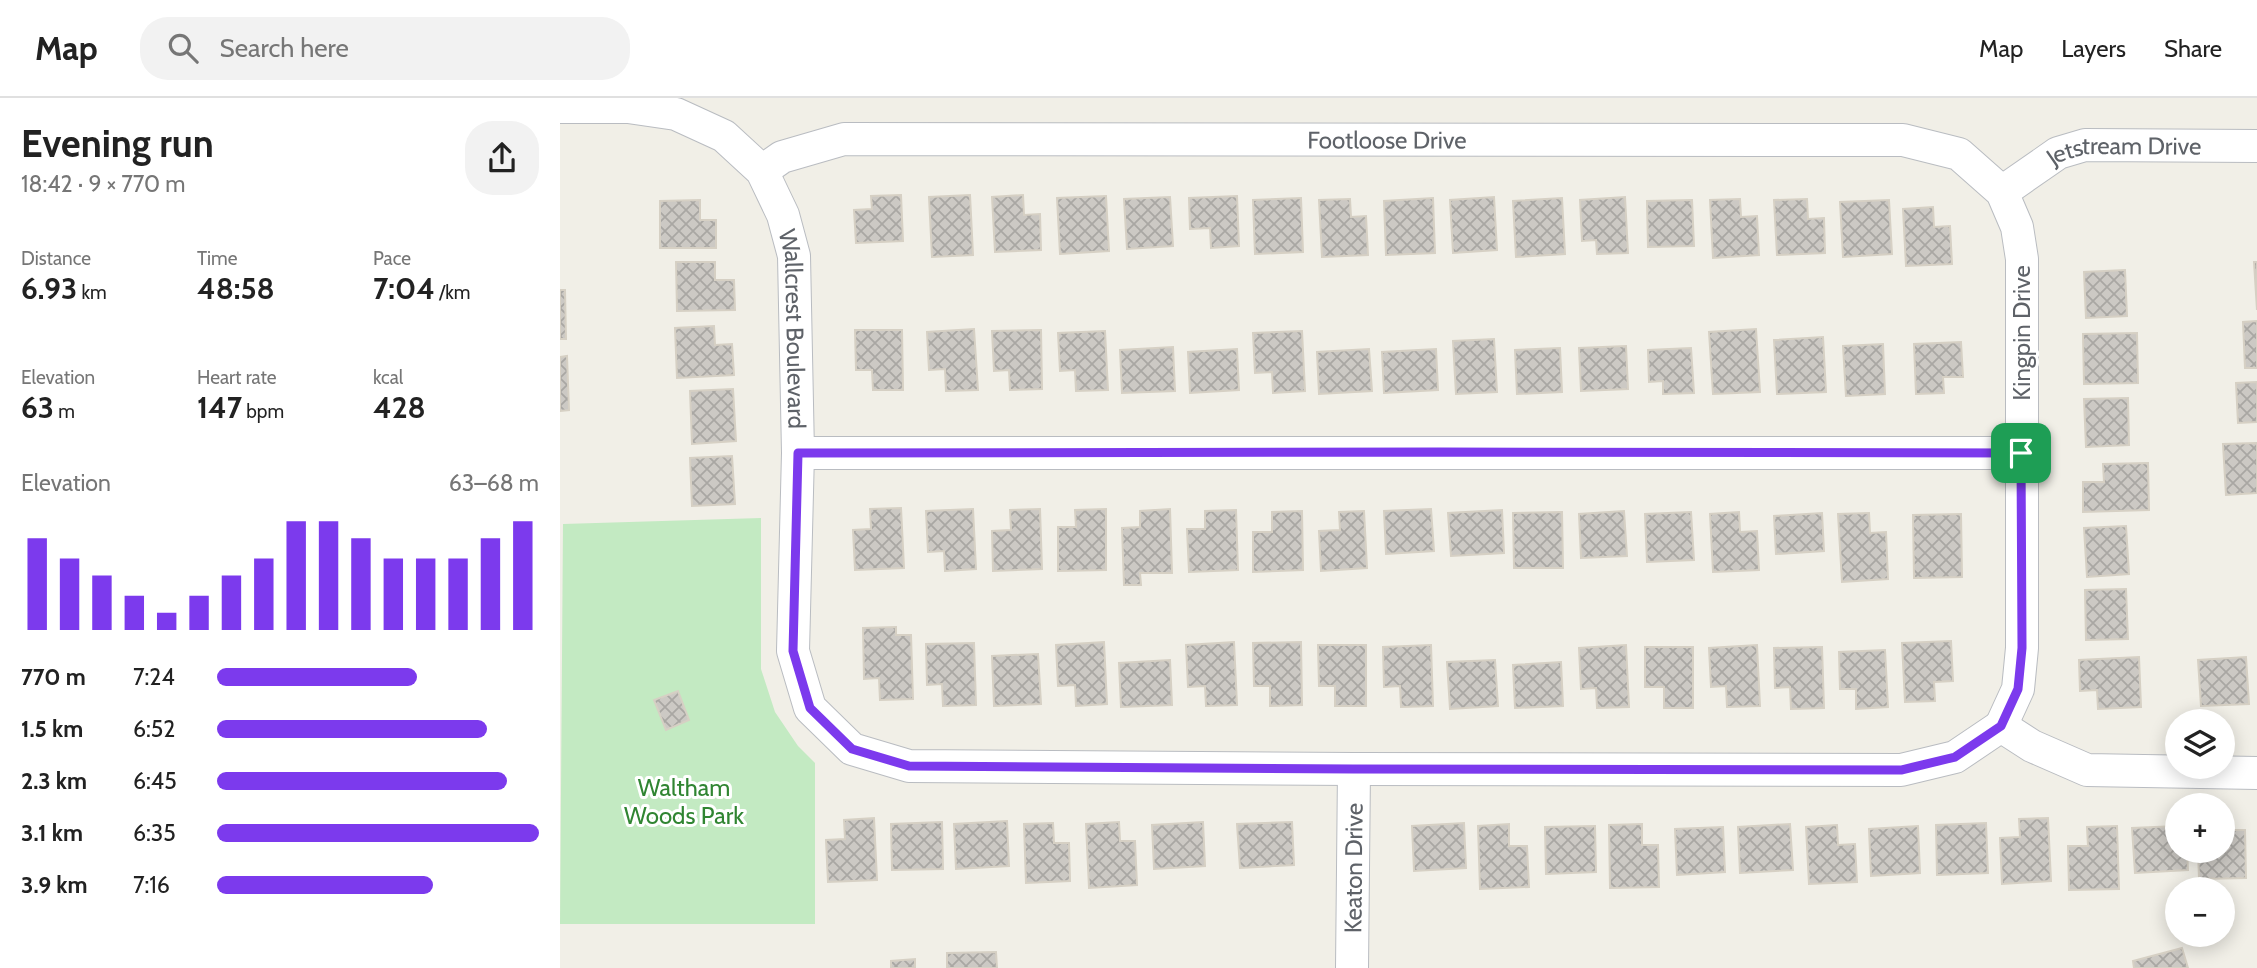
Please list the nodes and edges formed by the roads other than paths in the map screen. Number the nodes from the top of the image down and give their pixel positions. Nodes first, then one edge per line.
1 (560, 107) edge
2 (2257, 146) edge
3 (762, 171) junction
4 (2002, 191) junction
5 (798, 453) junction
6 (2021, 453) junction
7 (2001, 726) junction
8 (1353, 769) junction
9 (2257, 773) edge
10 (1352, 968) edge

1 - 3 street, Wallcrest Boulevard
2 - 4 street, Jetstream Drive
3 - 4 street, Footloose Drive
3 - 5 street, Wallcrest Boulevard
4 - 6 street, Kingpin Drive
5 - 6 street
5 - 8 street, Wallcrest Boulevard
6 - 7 street, Kingpin Drive
7 - 8 street, Wallcrest Boulevard
7 - 9 street
8 - 10 street, Keaton Drive

